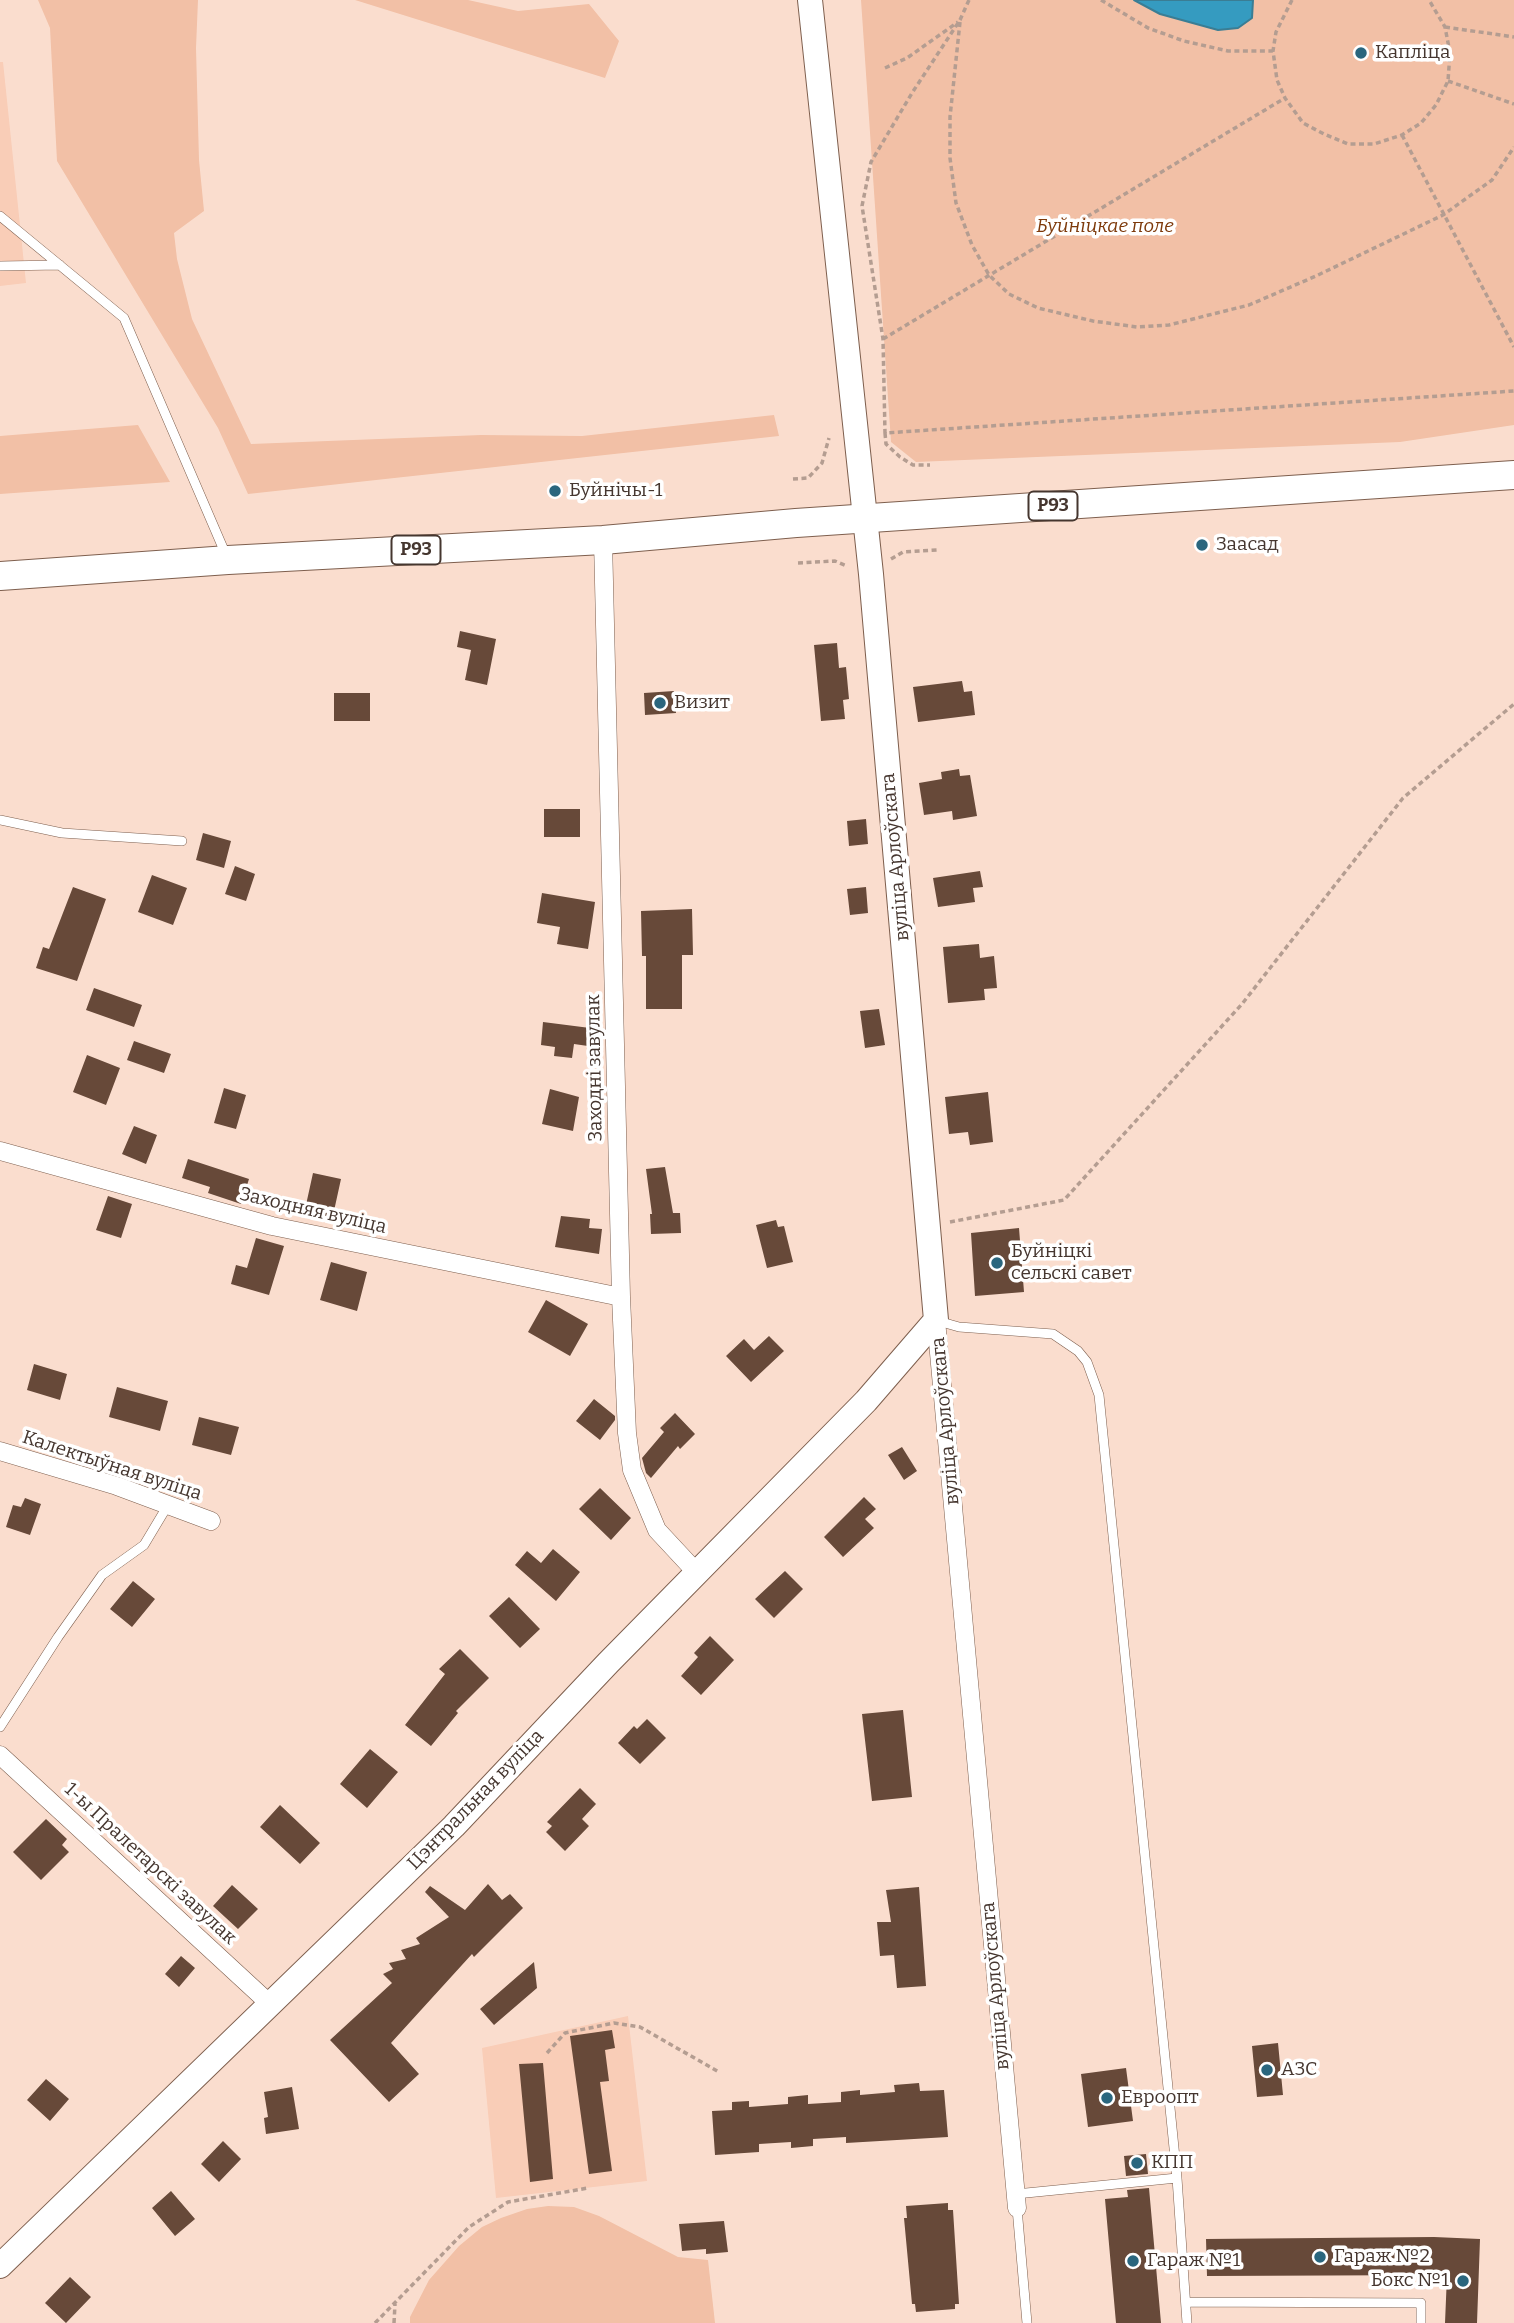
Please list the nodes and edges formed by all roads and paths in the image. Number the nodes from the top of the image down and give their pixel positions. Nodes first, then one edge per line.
1 (810, 0) edge
2 (970, 0) edge
3 (1101, 0) edge
4 (1291, 0) edge
5 (1429, 0) edge
6 (960, 20) junction
7 (1445, 27) junction
8 (1514, 37) edge
9 (1273, 51) junction
10 (885, 68) dead end
11 (1448, 81) junction
12 (1285, 99) junction
13 (1514, 104) edge
14 (1402, 135) junction
15 (1514, 147) edge
16 (1443, 215) junction
17 (0, 216) edge
18 (60, 265) junction
19 (0, 266) edge
20 (989, 275) junction
21 (883, 338) junction
22 (1514, 347) edge
23 (1514, 391) edge
24 (886, 433) junction
25 (829, 438) dead end
26 (930, 465) dead end
27 (1514, 475) edge
28 (793, 479) dead end
29 (866, 520) junction
30 (603, 540) junction
31 (938, 550) dead end
32 (228, 560) junction
33 (889, 560) dead end
34 (799, 563) dead end
35 (850, 575) dead end
36 (0, 576) edge
37 (1514, 705) edge
38 (0, 820) edge
39 (182, 841) dead end
40 (0, 1151) edge
41 (928, 1227) junction
42 (621, 1297) junction
43 (936, 1321) junction
44 (0, 1451) edge
45 (168, 1505) junction
46 (211, 1521) dead end
47 (697, 1573) junction
48 (0, 1727) edge
49 (0, 1755) edge
50 (271, 2005) junction
51 (547, 2053) dead end
52 (719, 2072) dead end
53 (1177, 2179) junction
54 (588, 2188) dead end
55 (1016, 2201) junction
56 (0, 2266) edge
57 (395, 2302) junction
58 (1186, 2302) junction
59 (375, 2323) edge
60 (394, 2323) edge
61 (1027, 2323) edge
62 (1188, 2323) edge
63 (1421, 2323) edge

1 - 29 street, вуліца Арлоўскага
2 - 6 path
3 - 9 path
4 - 9 path
5 - 7 path
6 - 10 path
6 - 20 path
6 - 21 path
7 - 8 path
7 - 11 path
9 - 12 path
11 - 13 path
11 - 14 path
12 - 14 path
12 - 20 path
14 - 16 path
15 - 16 path
16 - 20 path
16 - 22 path
17 - 18 lane
18 - 19 lane
18 - 32 lane
20 - 21 path
21 - 24 path
23 - 24 path
24 - 26 path
25 - 28 path
27 - 29 main road, Р93
29 - 30 main road, Р93
29 - 41 street, вуліца Арлоўскага
30 - 32 main road, Р93
30 - 42 street, Заходні завулак
31 - 33 path
32 - 36 main road, Р93
34 - 35 path
37 - 41 path
38 - 39 lane
40 - 42 street, Заходняя вуліца
41 - 43 street, вуліца Арлоўскага
42 - 47 street, Заходні завулак
43 - 47 street, Цэнтральная вуліца
43 - 53 lane
43 - 55 street, вуліца Арлоўскага
44 - 45 street, Калектыўная вуліца
45 - 46 street, Калектыўная вуліца
45 - 48 lane
47 - 50 street, Цэнтральная вуліца
49 - 50 street, 1-ы Пралетарскі завулак
50 - 56 street, Цэнтральная вуліца
51 - 52 path
53 - 55 lane
53 - 58 lane
54 - 57 path
55 - 61 lane, вуліца Арлоўскага
57 - 59 path
57 - 60 path
58 - 62 lane
58 - 63 lane

